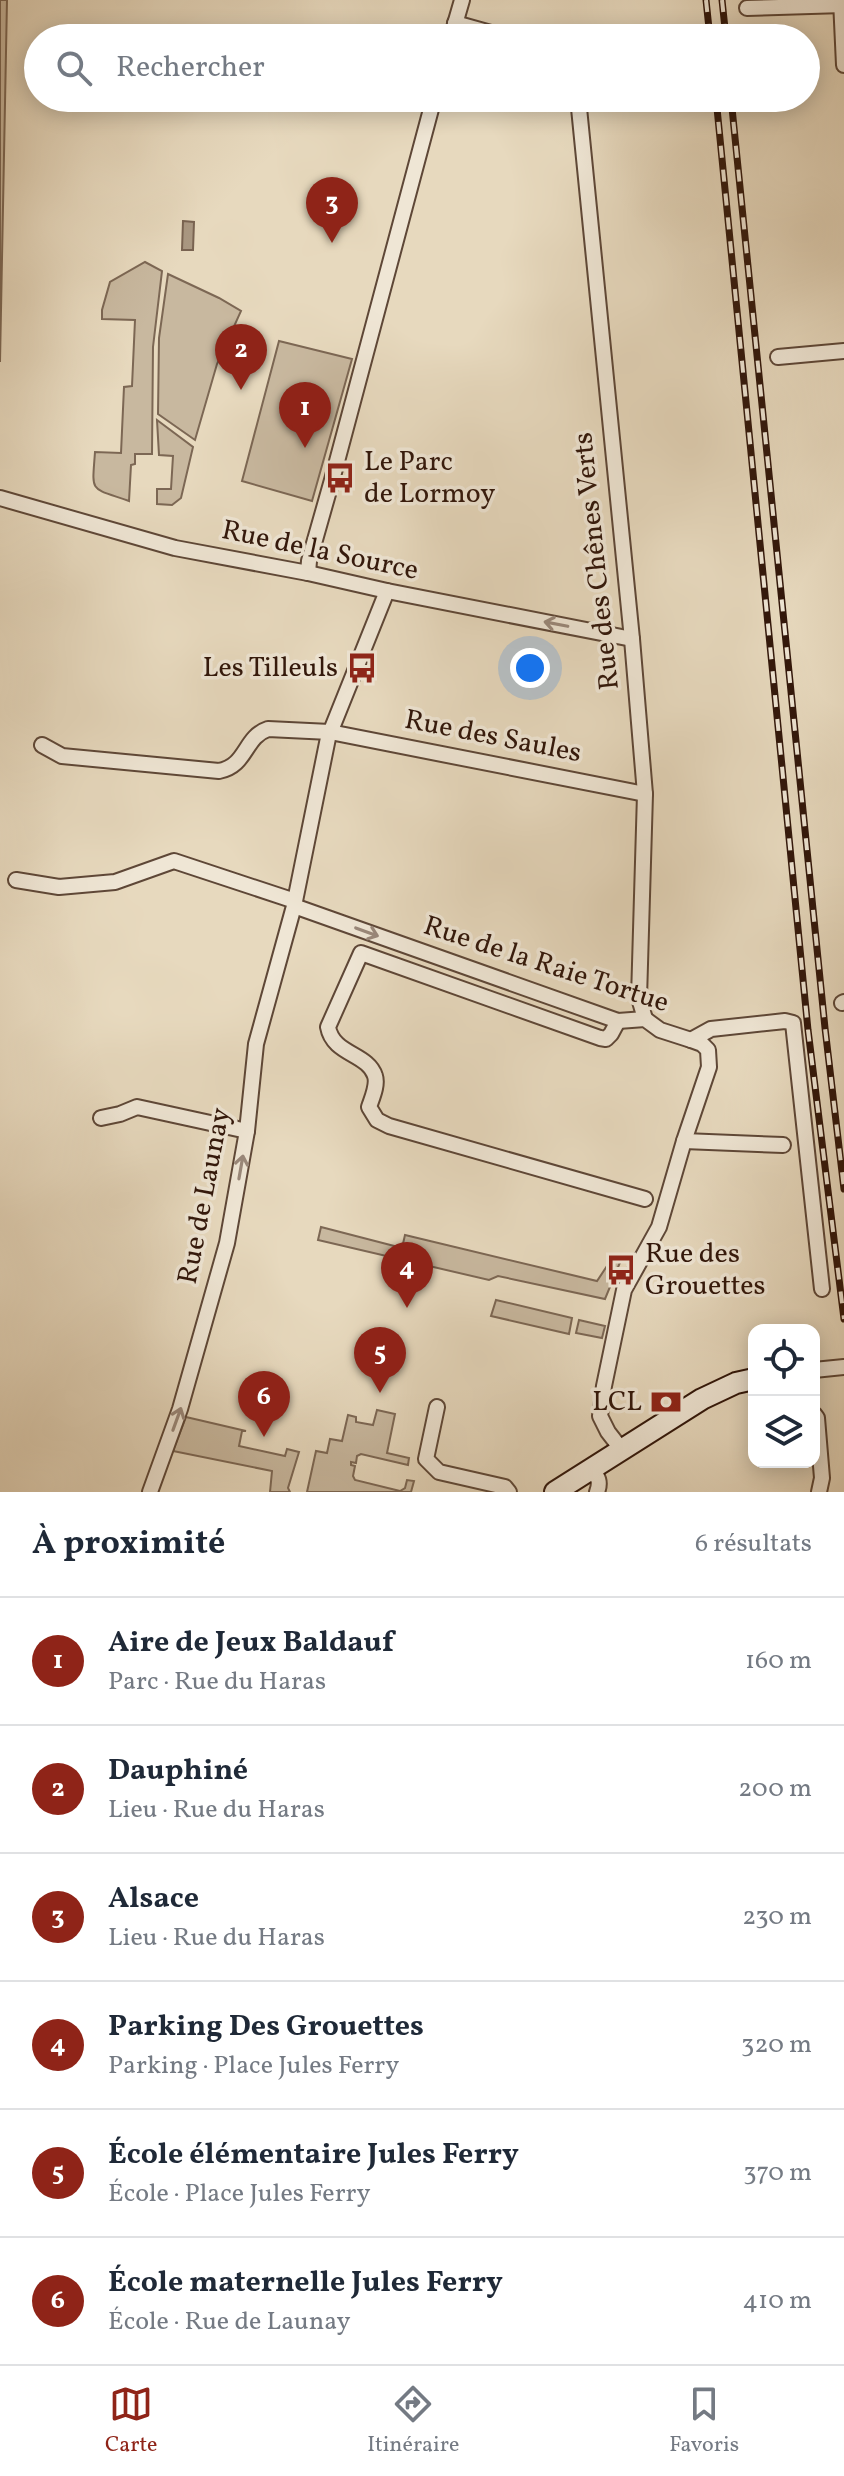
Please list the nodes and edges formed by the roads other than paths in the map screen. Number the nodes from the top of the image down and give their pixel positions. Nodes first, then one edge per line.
1 (462, 0) edge
2 (842, 3) edge
3 (747, 8) dead end
4 (455, 24) edge
5 (844, 65) edge
6 (430, 112) edge
7 (579, 112) edge
8 (844, 351) edge
9 (778, 357) dead end
10 (0, 498) edge
11 (308, 573) junction
12 (387, 591) junction
13 (632, 639) junction
14 (330, 732) junction
15 (42, 745) dead end
16 (645, 794) junction
17 (16, 880) dead end
18 (294, 904) junction
19 (645, 1019) junction
20 (618, 1021) junction
21 (691, 1040) junction
22 (101, 1118) dead end
23 (247, 1131) junction
24 (684, 1141) junction
25 (783, 1145) dead end
26 (645, 1199) dead end
27 (822, 1289) dead end
28 (844, 1367) edge
29 (820, 1369) edge
30 (748, 1378) edge
31 (437, 1407) dead end
32 (622, 1450) junction
33 (820, 1454) edge
34 (592, 1469) junction
35 (150, 1492) edge
36 (509, 1492) edge
37 (555, 1492) edge
38 (597, 1492) edge
39 (819, 1492) edge

1 - 4 street
2 - 3 street
2 - 5 street
6 - 11 street
7 - 13 street, Rue des Chênes Verts
8 - 9 street
10 - 11 street, Rue de la Source
11 - 12 street, Rue de la Source
13 -> 12 street, Rue de la Source
12 - 14 street, Rue de Launay
13 - 16 street, Rue des Chênes Verts
14 - 15 street, Rue des Saules
14 - 16 street, Rue des Saules
14 - 18 street, Rue de Launay
16 - 19 street, Rue des Chênes Verts
17 - 18 street, Rue de la Raie Tortue
18 -> 20 street, Rue de la Raie Tortue
18 - 23 street, Rue de Launay
19 - 20 street, Rue de la Raie Tortue
19 - 21 street, Rue de la Raie Tortue
20 - 26 street
21 - 24 street
21 - 27 street, Rue de la Raie Tortue
22 - 23 street
35 -> 23 street, Rue de Launay
24 - 25 street
24 - 32 street
28 - 29 street
30 - 32 main road
31 - 36 street
32 - 34 main road
33 - 39 street
34 - 37 main road
34 - 38 street

